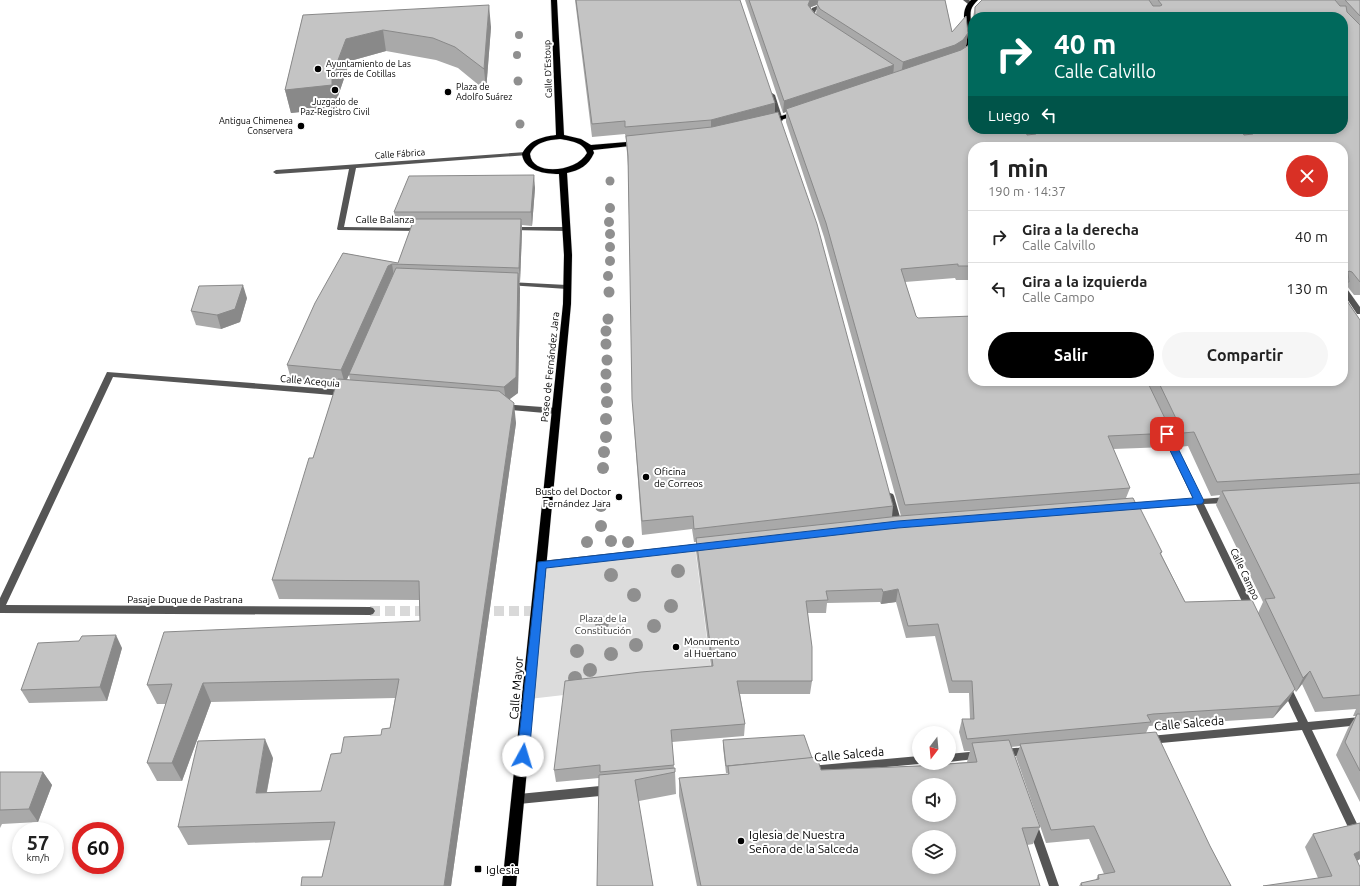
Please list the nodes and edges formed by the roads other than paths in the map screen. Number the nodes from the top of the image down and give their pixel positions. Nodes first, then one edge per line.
1 (554, 0) edge
2 (836, 0) edge
3 (971, 1) edge
4 (968, 23) edge
5 (816, 24) edge
6 (968, 53) edge
7 (956, 60) edge
8 (770, 89) edge
9 (810, 109) edge
10 (781, 123) junction
11 (758, 125) edge
12 (560, 137) junction
13 (650, 142) edge
14 (589, 148) junction
15 (526, 154) junction
16 (353, 166) junction
17 (276, 172) dead end
18 (563, 172) junction
19 (426, 229) edge
20 (504, 229) edge
21 (567, 229) junction
22 (504, 284) edge
23 (567, 287) junction
24 (1348, 295) edge
25 (1360, 312) edge
26 (349, 391) edge
27 (494, 406) edge
28 (556, 411) junction
29 (1162, 423) edge
30 (888, 486) edge
31 (1237, 499) edge
32 (1199, 501) junction
33 (1120, 507) edge
34 (898, 524) edge
35 (711, 545) edge
36 (541, 564) junction
37 (0, 608) edge
38 (370, 611) tunnel mouth
39 (1255, 620) edge
40 (1282, 676) edge
41 (1360, 721) edge
42 (1305, 726) junction
43 (1141, 740) edge
44 (1039, 750) edge
45 (956, 757) edge
46 (912, 761) edge
47 (801, 771) edge
48 (623, 789) edge
49 (519, 799) junction
50 (1031, 819) edge
51 (1360, 841) edge
52 (509, 886) edge
53 (1054, 886) edge

1 - 12 main road, Calle D'Estoup
2 - 5 street
3 - 4 main road
6 - 7 main road
8 - 10 street
9 - 10 main road
10 - 11 main road
12 - 14 main road
12 - 15 main road
13 - 14 main road
14 - 18 main road
15 - 16 street, Calle Fábrica
15 - 18 main road
16 - 17 street, Calle Fábrica
16 - 19 street, Calle Balanza
18 - 21 main road, Paseo de Fernández Jara
20 - 21 street
21 - 23 main road, Paseo de Fernández Jara
22 - 23 street
23 - 28 main road, Paseo de Fernández Jara
24 - 25 street
26 - 37 street, Calle Acequia
27 - 28 street
28 - 36 main road, Paseo de Fernández Jara
29 - 32 street, Calle Campo
30 - 34 street
31 - 32 street
32 - 33 street
32 - 39 street, Calle Campo
35 - 36 street
36 - 49 main road, Calle Mayor
37 - 38 street, Pasaje Duque de Pastrana
40 - 42 street
41 - 42 street, Calle Salceda
42 - 43 street, Calle Salceda
42 - 51 street
44 - 45 street
46 - 47 street, Calle Salceda
48 - 49 street
49 - 52 main road, Calle Mayor
50 - 53 street

